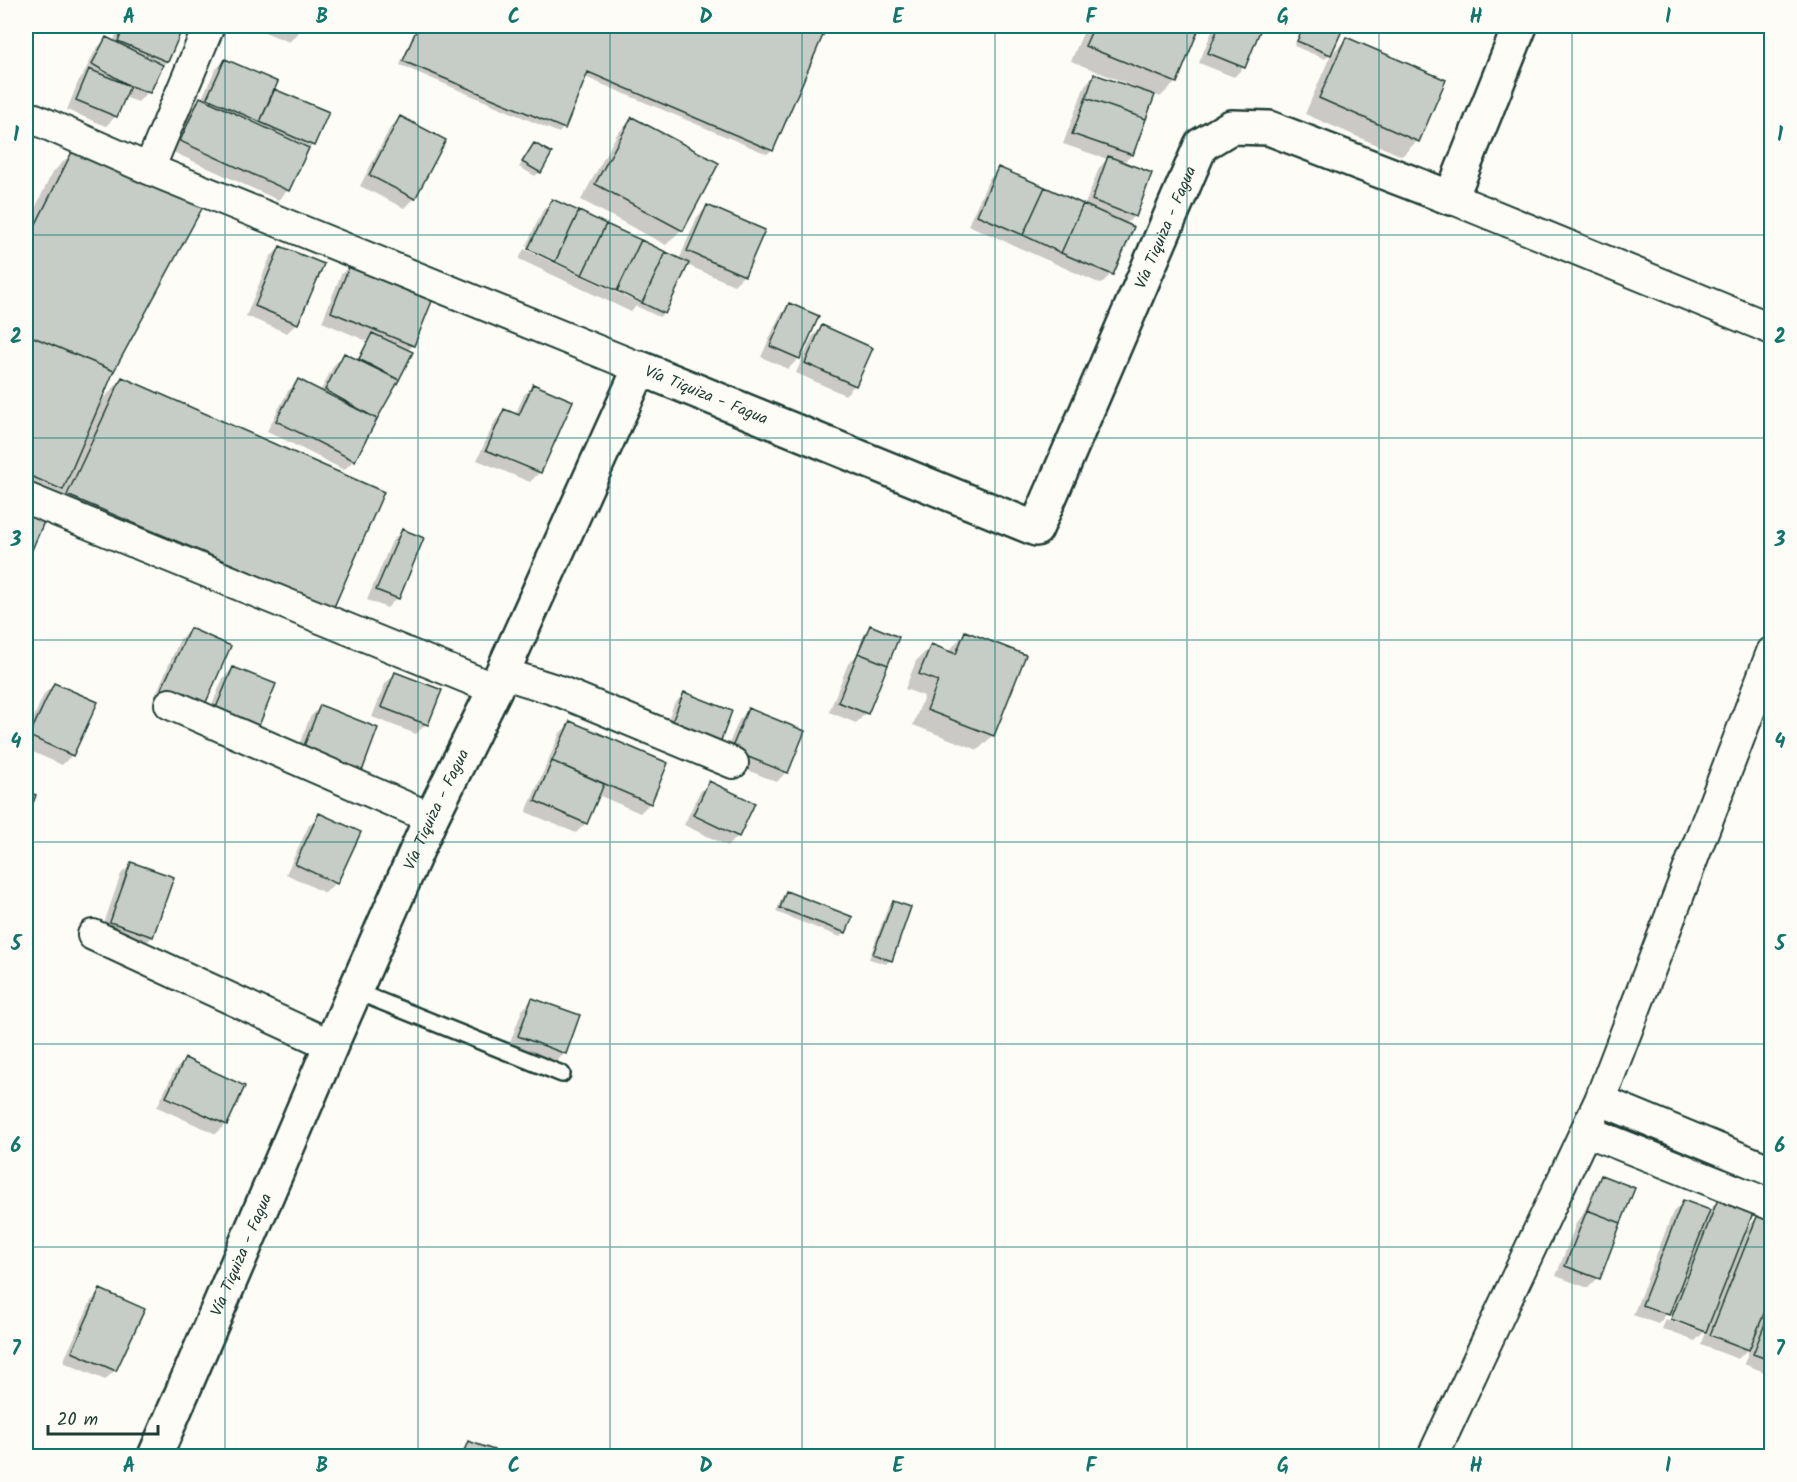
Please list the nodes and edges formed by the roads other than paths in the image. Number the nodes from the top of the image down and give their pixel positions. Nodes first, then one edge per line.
1 (209, 26) edge
2 (1520, 26) edge
3 (26, 118) edge
4 (149, 169) junction
5 (1451, 198) junction
6 (1772, 329) edge
7 (640, 368) junction
8 (26, 498) edge
9 (1770, 661) edge
10 (499, 681) junction
11 (170, 704) dead end
12 (733, 762) dead end
13 (431, 818) junction
14 (93, 934) dead end
15 (355, 991) junction
16 (331, 1045) junction
17 (562, 1074) dead end
18 (1600, 1100) junction
19 (1586, 1131) junction
20 (1772, 1171) edge
21 (1772, 1205) edge
22 (155, 1456) edge
23 (1433, 1456) edge

1 - 4 street
2 - 5 street
3 - 4 street
4 - 7 street
5 - 6 street
5 - 7 street, Vía Tiquiza - Fagua
7 - 10 street, Vía Tiquiza - Fagua
8 - 10 street
9 - 18 street
10 - 12 street
10 - 13 street, Vía Tiquiza - Fagua
11 - 13 street
13 - 15 street, Vía Tiquiza - Fagua
14 - 16 street
15 - 16 street, Vía Tiquiza - Fagua
15 - 17 lane
16 - 22 street, Vía Tiquiza - Fagua
18 - 19 street
18 - 20 street
19 - 21 street
19 - 23 street

